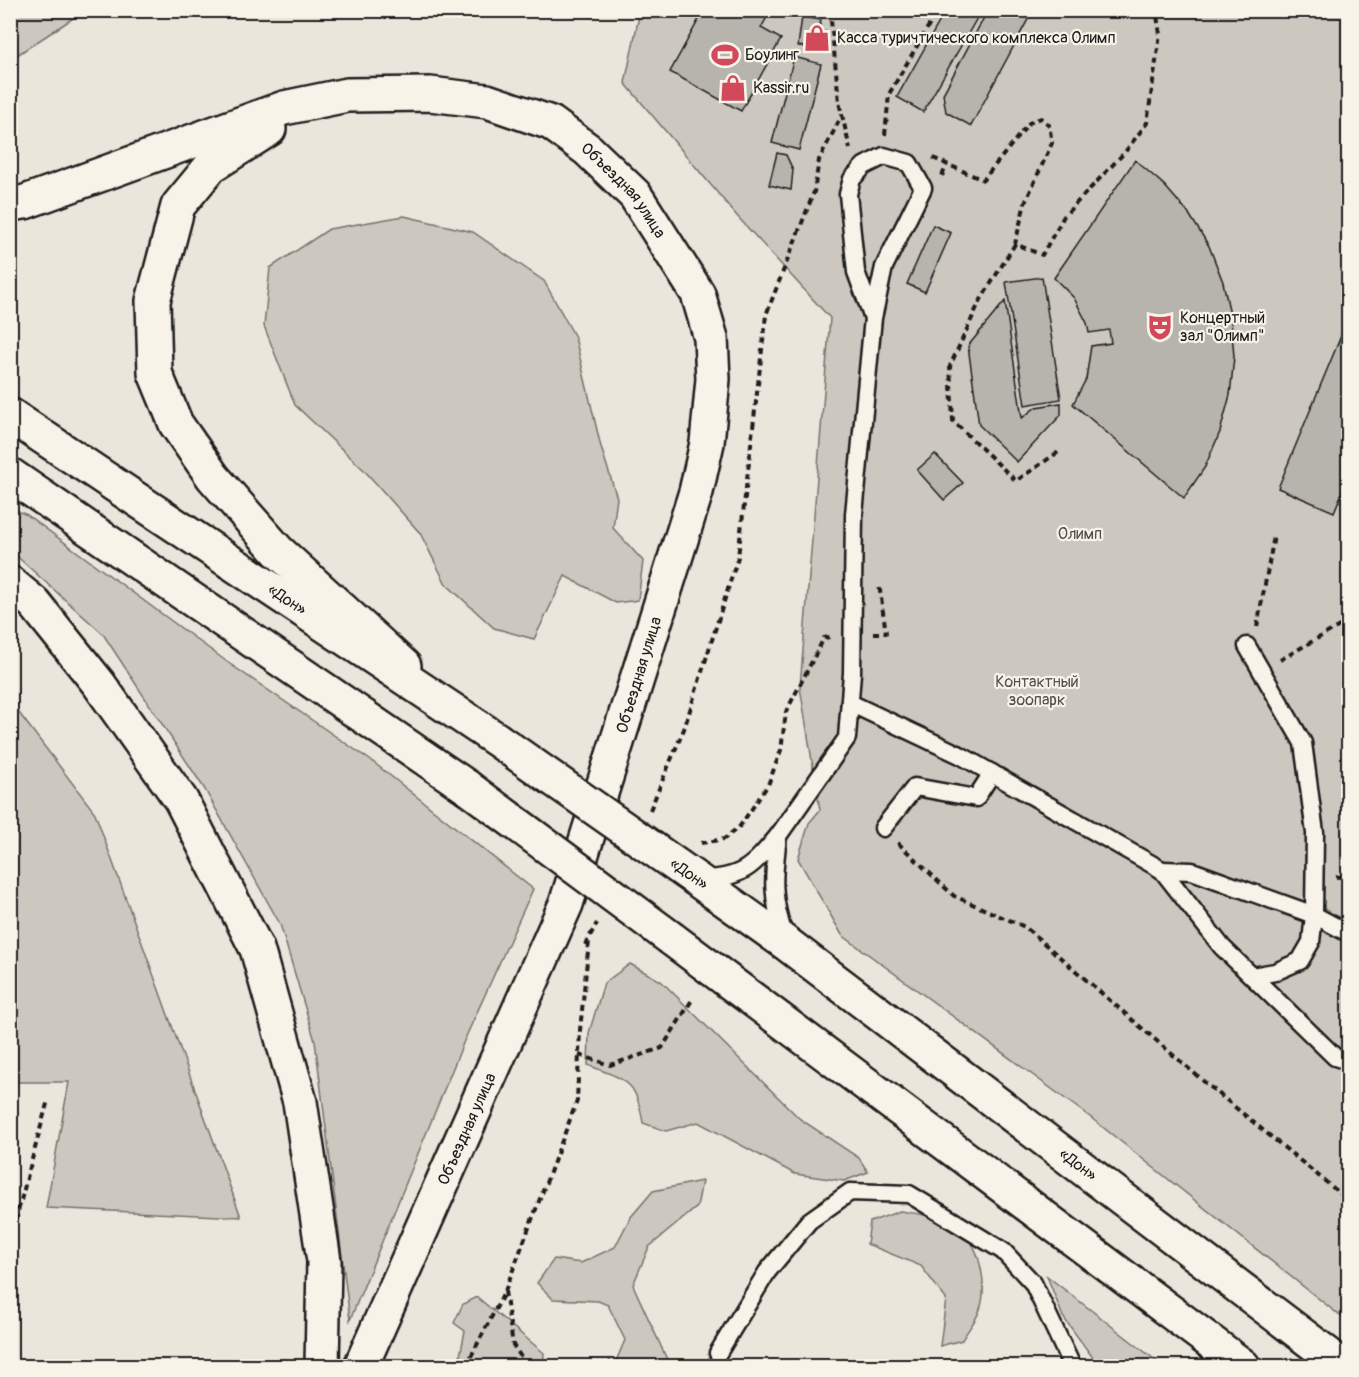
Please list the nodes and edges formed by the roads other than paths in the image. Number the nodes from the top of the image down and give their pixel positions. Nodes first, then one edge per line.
1 (430, 94) junction
2 (10, 204) edge
3 (873, 318) junction
4 (10, 415) edge
5 (10, 475) edge
6 (10, 583) edge
7 (1250, 650) road end
8 (850, 703) junction
9 (447, 706) junction
10 (992, 773) junction
11 (883, 828) road end
12 (778, 836) junction
13 (1162, 870) junction
14 (696, 879) junction
15 (1314, 915) junction
16 (1348, 933) edge
17 (787, 944) junction
18 (1252, 976) junction
19 (1348, 1061) edge
20 (718, 1353) dead end
21 (322, 1366) edge
22 (361, 1366) edge
23 (1072, 1366) edge
24 (1243, 1366) edge
25 (1343, 1366) edge

1 - 2 main road
1 - 9 main road
1 - 22 main road, Объездная улица
3 - 3 lane
3 - 8 lane
4 - 9 main road, «Дон»
5 - 24 main road, bridge
6 - 21 main road
7 - 15 lane
8 - 10 lane
8 - 12 lane
9 - 14 main road, «Дон», bridge
10 - 11 lane
10 - 13 lane
12 - 14 lane
12 - 17 lane
13 - 15 lane
13 - 18 lane
14 - 17 main road, «Дон»
15 - 16 lane
15 - 18 lane
17 - 25 main road, «Дон»
18 - 19 lane
20 - 23 lane

